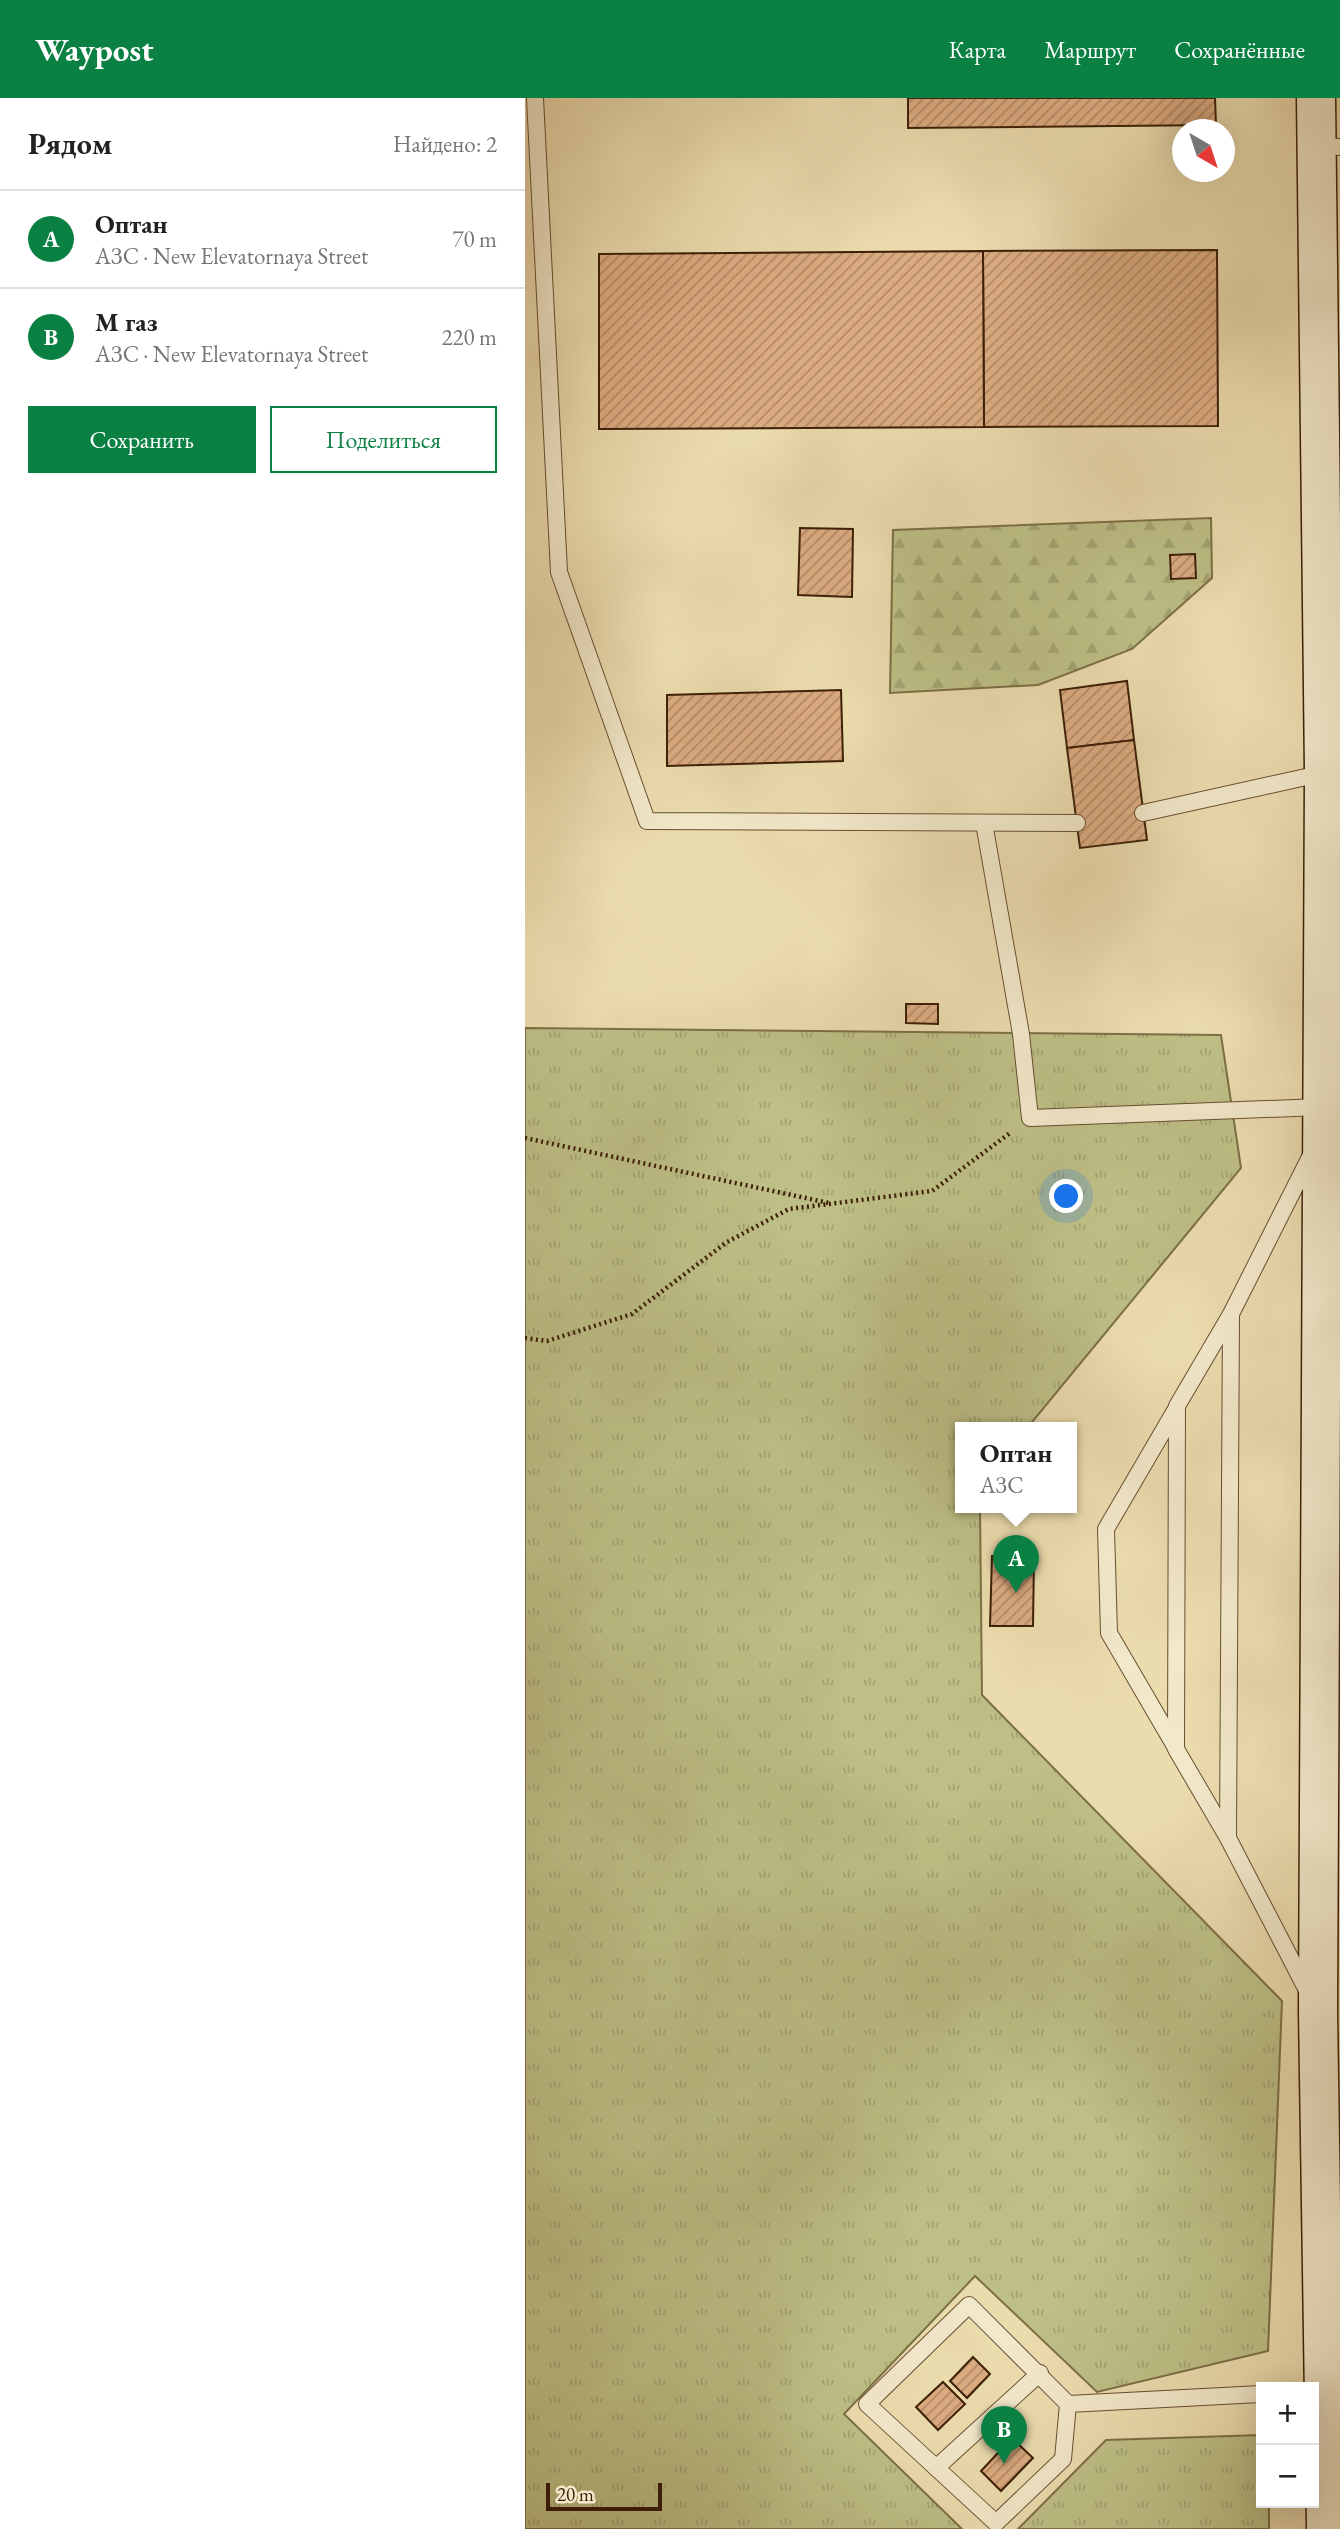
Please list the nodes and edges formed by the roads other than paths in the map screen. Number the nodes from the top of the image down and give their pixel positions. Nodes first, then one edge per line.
1 (535, 98) edge
2 (1316, 98) edge
3 (1327, 146) edge
4 (1324, 772) junction
5 (1143, 813) dead end
6 (984, 822) junction
7 (1077, 823) dead end
8 (1321, 1121) junction
9 (1231, 1314) junction
10 (1177, 1406) junction
11 (1176, 1749) junction
12 (1228, 1838) junction
13 (1318, 2011) junction
14 (1331, 2262) edge
15 (1040, 2373) junction
16 (1319, 2391) edge
17 (1256, 2394) edge
18 (1068, 2404) junction
19 (936, 2468) junction
20 (1327, 2529) edge

1 - 6 lane
2 - 3 main road
3 - 4 main road
4 - 5 lane
4 - 8 main road
6 - 7 lane
6 - 8 lane
8 - 9 lane
8 - 13 main road
9 - 10 lane
9 - 12 lane
10 - 11 lane
10 - 11 lane
11 - 12 lane
12 - 13 lane
13 - 14 main road
14 - 16 main road
15 - 18 lane
15 - 19 lane
15 - 19 lane
16 - 20 main road
17 - 18 lane
18 - 19 lane

